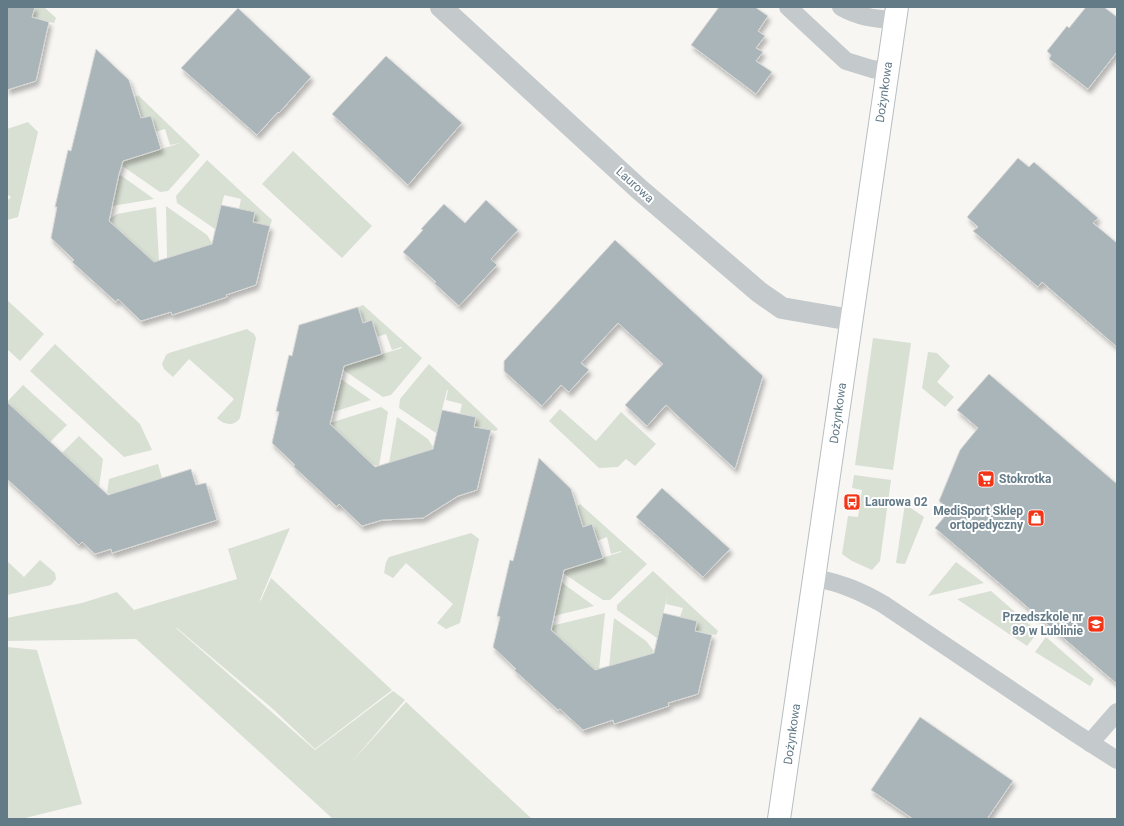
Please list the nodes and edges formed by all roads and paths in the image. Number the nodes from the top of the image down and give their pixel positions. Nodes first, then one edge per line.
1 (441, 7) edge
2 (788, 7) edge
3 (841, 7) edge
4 (896, 13) edge
5 (887, 71) junction
6 (851, 320) junction
7 (815, 578) junction
8 (1117, 712) edge
9 (1090, 743) junction
10 (1117, 760) edge
11 (779, 819) edge

1 - 6 street, Laurowa
2 - 5 lane
3 - 4 lane
4 - 5 street, Dożynkowa
5 - 6 street, Dożynkowa
6 - 7 street, Dożynkowa
7 - 9 lane
7 - 11 street, Dożynkowa
8 - 9 lane
9 - 10 lane

